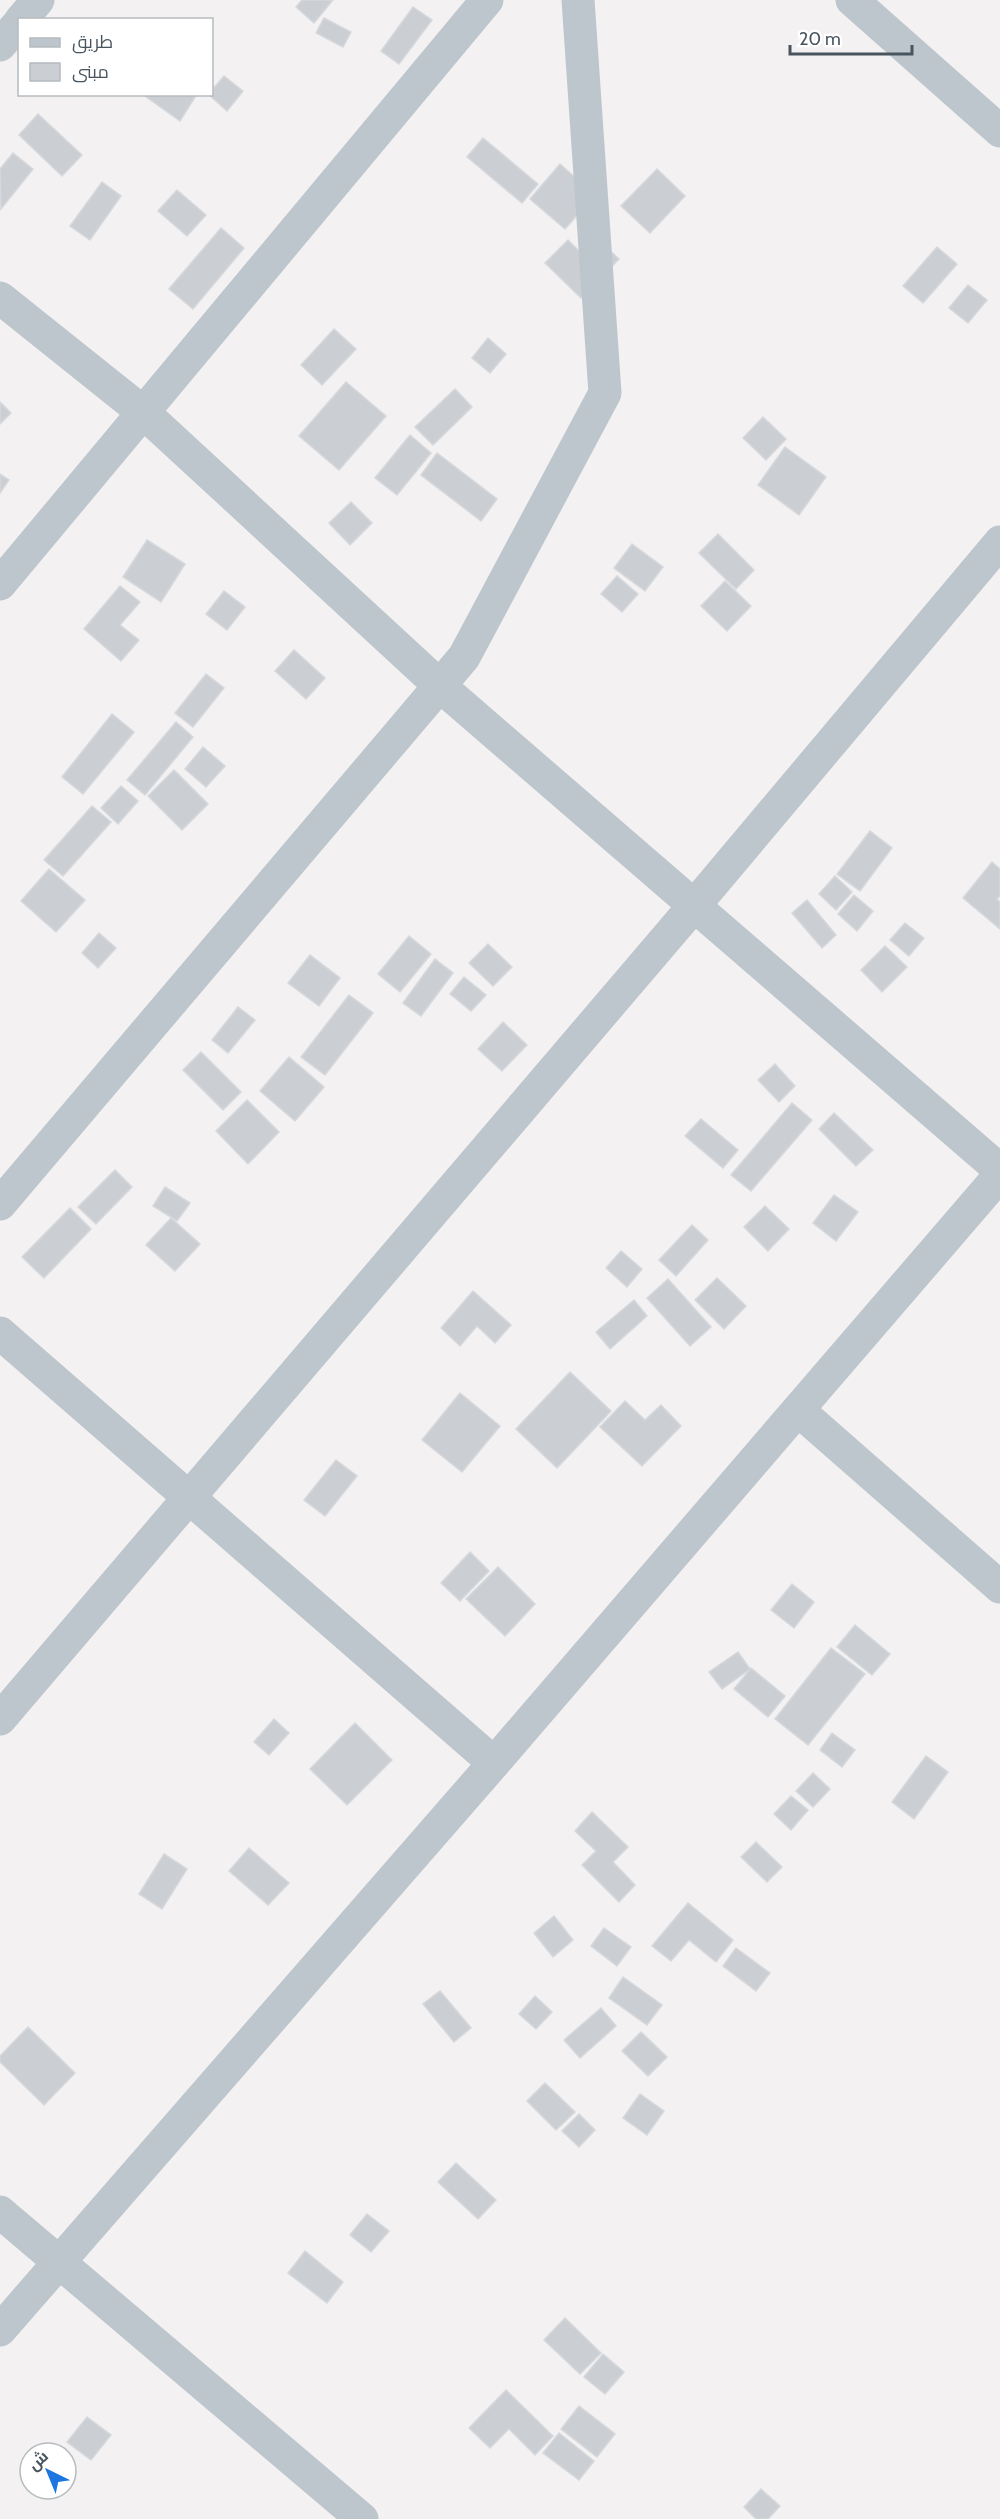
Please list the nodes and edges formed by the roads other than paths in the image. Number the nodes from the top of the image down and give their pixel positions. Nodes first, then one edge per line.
1 (38, 0) edge
2 (488, 0) edge
3 (578, 0) edge
4 (852, 0) edge
5 (23, 18) edge
6 (18, 23) edge
7 (0, 45) edge
8 (1000, 131) edge
9 (0, 298) edge
10 (144, 413) junction
11 (1000, 542) edge
12 (0, 584) edge
13 (440, 686) junction
14 (694, 905) junction
15 (1000, 1170) edge
16 (1000, 1175) edge
17 (0, 1203) edge
18 (0, 1333) edge
19 (798, 1410) junction
20 (189, 1498) junction
21 (1000, 1587) edge
22 (0, 1719) edge
23 (494, 1763) junction
24 (0, 2212) edge
25 (58, 2261) junction
26 (0, 2330) edge
27 (362, 2519) edge

1 - 5 street
2 - 10 street
3 - 13 street
4 - 8 street
6 - 7 street
9 - 10 street
10 - 12 street
10 - 13 street
11 - 14 street
13 - 14 street
13 - 17 street
14 - 15 street
14 - 20 street
16 - 19 street
18 - 20 street
19 - 21 street
19 - 23 street
20 - 22 street
20 - 23 street
23 - 25 street
24 - 25 street
25 - 26 street
25 - 27 street

